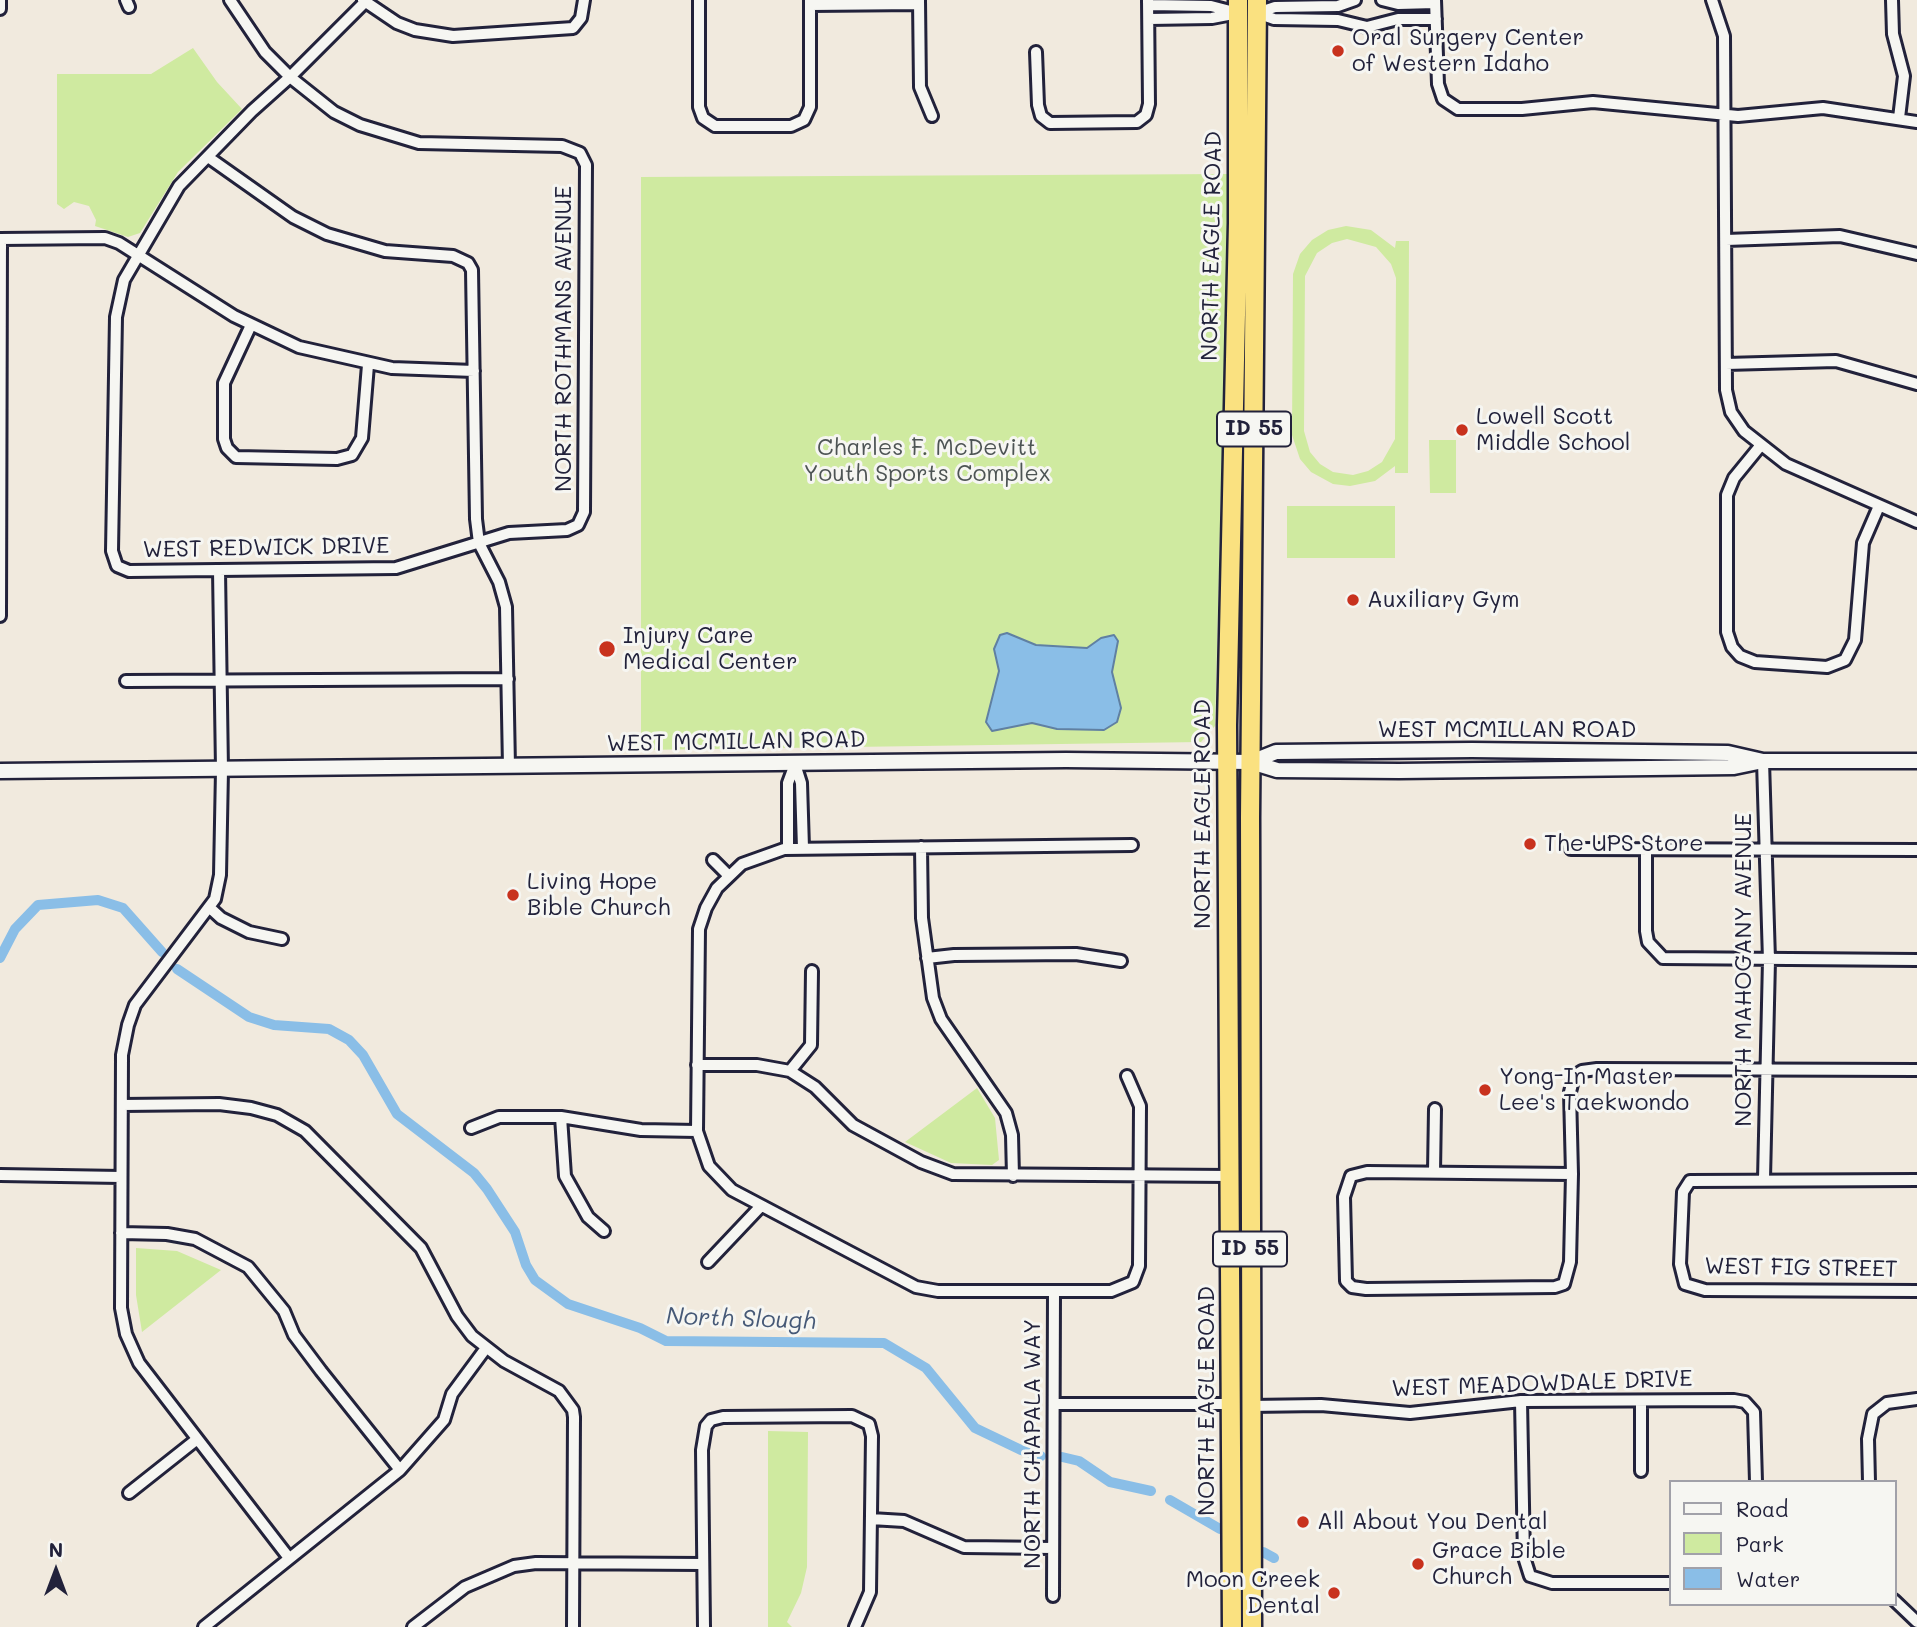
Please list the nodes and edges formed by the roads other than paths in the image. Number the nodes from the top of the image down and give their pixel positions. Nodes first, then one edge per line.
1 (0, 0) edge
2 (230, 0) edge
3 (583, 0) edge
4 (699, 0) edge
5 (1355, 0) edge
6 (1382, 0) edge
7 (1712, 0) edge
8 (1892, 0) edge
9 (364, 1) edge
10 (1435, 1) edge
11 (810, 2) edge
12 (919, 2) edge
13 (1148, 3) edge
14 (1248, 5) edge
15 (0, 9) edge
16 (1149, 19) junction
17 (1436, 19) junction
18 (1036, 52) dead end
19 (290, 78) junction
20 (1727, 115) junction
21 (932, 116) dead end
22 (1899, 118) junction
23 (1917, 122) edge
24 (208, 157) junction
25 (1, 239) edge
26 (1726, 240) junction
27 (1917, 254) edge
28 (137, 255) junction
29 (251, 325) junction
30 (1726, 364) junction
31 (368, 365) junction
32 (474, 370) junction
33 (1917, 384) edge
34 (1761, 445) junction
35 (1, 459) edge
36 (1878, 506) junction
37 (1917, 522) edge
38 (578, 525) joint
39 (479, 543) junction
40 (0, 569) edge
41 (219, 570) junction
42 (0, 616) edge
43 (508, 679) junction
44 (219, 680) junction
45 (126, 681) dead end
46 (1644, 754) junction
47 (1763, 761) junction
48 (1917, 761) edge
49 (1227, 762) junction
50 (1251, 762) junction
51 (795, 764) junction
52 (509, 767) junction
53 (1728, 768) junction
54 (222, 770) junction
55 (0, 771) edge
56 (1132, 845) dead end
57 (921, 847) junction
58 (803, 848) junction
59 (788, 849) junction
60 (1571, 849) dead end
61 (1646, 849) junction
62 (1767, 849) junction
63 (1917, 850) edge
64 (713, 860) dead end
65 (728, 874) junction
66 (209, 907) junction
67 (282, 939) dead end
68 (927, 958) junction
69 (1769, 960) junction
70 (1917, 960) edge
71 (1121, 961) dead end
72 (812, 971) dead end
73 (697, 1065) junction
74 (1766, 1069) junction
75 (1917, 1070) edge
76 (790, 1071) junction
77 (1127, 1076) dead end
78 (122, 1105) junction
79 (1435, 1109) dead end
80 (561, 1117) junction
81 (471, 1128) dead end
82 (697, 1131) junction
83 (1434, 1172) junction
84 (1572, 1174) junction
85 (0, 1175) edge
86 (1230, 1175) junction
87 (1013, 1176) junction
88 (121, 1177) junction
89 (1140, 1177) junction
90 (1764, 1179) junction
91 (1917, 1180) edge
92 (761, 1206) junction
93 (604, 1231) dead end
94 (121, 1233) junction
95 (708, 1262) dead end
96 (1054, 1291) junction
97 (1917, 1291) edge
98 (486, 1348) junction
99 (1231, 1367) junction
100 (1917, 1399) edge
101 (1521, 1401) junction
102 (1641, 1401) junction
103 (1054, 1404) junction
104 (1230, 1404) junction
105 (1250, 1406) junction
106 (196, 1440) junction
107 (1250, 1441) junction
108 (400, 1469) junction
109 (1641, 1471) dead end
110 (1756, 1480) edge
111 (1869, 1480) edge
112 (129, 1493) dead end
113 (871, 1519) junction
114 (1053, 1548) junction
115 (289, 1558) junction
116 (573, 1563) junction
117 (703, 1564) junction
118 (1668, 1583) edge
119 (1053, 1596) dead end
120 (1896, 1602) edge
121 (1917, 1622) edge
122 (204, 1627) edge
123 (413, 1627) edge
124 (573, 1627) edge
125 (704, 1627) edge
126 (855, 1627) edge
127 (1232, 1627) edge
128 (1252, 1627) edge

1 - 15 street
2 - 19 street
3 - 9 street
4 - 11 street
5 - 14 street
6 - 10 street
7 - 20 street
8 - 22 street
9 - 19 street
10 - 17 street
11 - 12 street
12 - 21 street
13 - 14 street
13 - 16 street
14 - 16 street
14 - 17 street
14 - 49 highway, NORTH EAGLE ROAD / ID 55
14 - 50 highway, NORTH EAGLE ROAD / ID 55
16 - 18 street
17 - 20 street
19 - 24 street
19 - 38 street, NORTH ROTHMANS AVENUE
20 - 22 street
20 - 26 street
22 - 23 street
24 - 28 street
24 - 32 street
25 - 28 street
25 - 35 street
26 - 27 street
26 - 30 street
28 - 29 street
28 - 41 street, WEST REDWICK DRIVE
29 - 31 street
29 - 31 street
30 - 33 street
30 - 34 street
31 - 32 street
32 - 39 street
34 - 36 street
34 - 36 street
35 - 40 street
36 - 37 street
38 - 39 street, WEST REDWICK DRIVE
39 - 41 street, WEST REDWICK DRIVE
39 - 43 street
40 - 42 street
41 - 44 street
43 - 44 street
43 - 52 street
44 - 45 street
44 - 54 street
46 - 47 main road, WEST MCMILLAN ROAD
46 - 50 main road, WEST MCMILLAN ROAD
46 - 53 main road
47 - 48 main road, WEST MCMILLAN ROAD
47 - 53 main road, WEST MCMILLAN ROAD
47 - 62 street, NORTH MAHOGANY AVENUE
49 - 50 main road, WEST MCMILLAN ROAD
49 - 51 main road, WEST MCMILLAN ROAD
49 - 86 highway, NORTH EAGLE ROAD / ID 55
50 - 53 main road, WEST MCMILLAN ROAD
50 - 105 highway, NORTH EAGLE ROAD / ID 55
51 - 52 main road, WEST MCMILLAN ROAD
51 - 58 street
51 - 59 street
52 - 54 main road, WEST MCMILLAN ROAD
54 - 55 main road, WEST MCMILLAN ROAD
54 - 66 street
56 - 57 street
57 - 58 street
57 - 68 street
58 - 59 street
59 - 65 street
60 - 61 street
61 - 62 street
61 - 69 street
62 - 63 street
62 - 69 street, NORTH MAHOGANY AVENUE
64 - 65 street
65 - 73 street
66 - 67 street
66 - 78 street
68 - 71 street
68 - 87 street
69 - 70 street
69 - 74 street, NORTH MAHOGANY AVENUE
72 - 76 street
73 - 76 street
73 - 82 street
74 - 75 street
74 - 84 street
74 - 90 street, NORTH MAHOGANY AVENUE
76 - 87 street
77 - 89 street
78 - 88 street
78 - 98 street
79 - 83 street
80 - 81 street
80 - 82 street
80 - 93 street
82 - 92 street
83 - 84 street
83 - 84 street
85 - 88 street
86 - 89 street
86 - 99 highway, NORTH EAGLE ROAD / ID 55
87 - 89 street
88 - 94 street
89 - 96 street
90 - 91 street
90 - 97 street, WEST FIG STREET
92 - 95 street
92 - 96 street
94 - 106 street
94 - 108 street
96 - 103 street, NORTH CHAPALA WAY
98 - 108 street
98 - 116 street
99 - 104 highway, NORTH EAGLE ROAD / ID 55
99 - 105 highway
100 - 111 street
101 - 102 street, WEST MEADOWDALE DRIVE
101 - 105 street, WEST MEADOWDALE DRIVE
101 - 118 street
102 - 109 street
102 - 110 street, WEST MEADOWDALE DRIVE
103 - 104 street
103 - 114 street, NORTH CHAPALA WAY
104 - 107 highway
104 - 127 highway, NORTH EAGLE ROAD / ID 55
105 - 107 highway, NORTH EAGLE ROAD / ID 55
106 - 112 street
106 - 115 street
107 - 128 highway, NORTH EAGLE ROAD / ID 55
108 - 115 street
113 - 114 street
113 - 117 street
113 - 126 street
114 - 119 street, NORTH CHAPALA WAY
115 - 122 street
116 - 117 street
116 - 123 street
116 - 124 street
117 - 125 street
120 - 121 street

